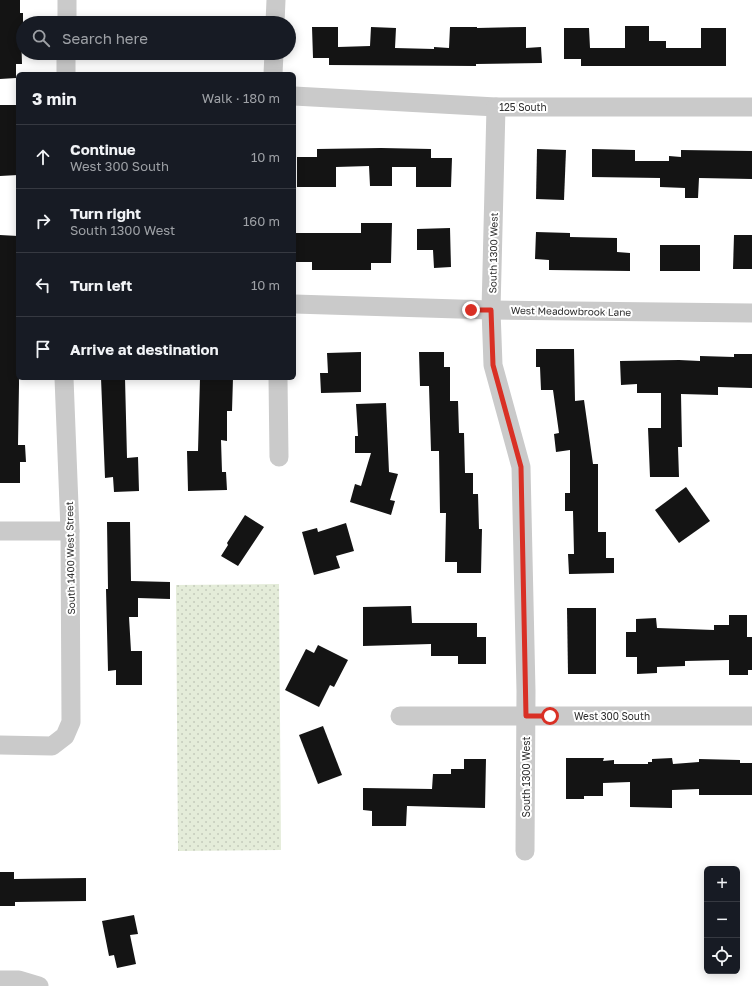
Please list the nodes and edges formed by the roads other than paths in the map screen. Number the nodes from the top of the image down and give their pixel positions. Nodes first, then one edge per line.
1 (67, 0) edge
2 (276, 0) edge
3 (67, 16) edge
4 (275, 16) edge
5 (66, 60) edge
6 (274, 60) edge
7 (66, 72) edge
8 (273, 72) edge
9 (296, 96) edge
10 (496, 107) junction
11 (752, 107) edge
12 (296, 304) edge
13 (491, 310) junction
14 (752, 314) edge
15 (64, 380) edge
16 (278, 380) edge
17 (278, 457) dead end
18 (0, 531) edge
19 (70, 531) junction
20 (400, 716) dead end
21 (526, 716) junction
22 (752, 716) edge
23 (0, 745) edge
24 (525, 851) dead end
25 (0, 980) edge
26 (39, 986) edge

1 - 3 street
2 - 4 street
5 - 7 street
6 - 8 street
9 - 10 street, 125 South
10 - 11 street, 125 South
10 - 13 street, South 1300 West
12 - 13 street, West Meadowbrook Lane
13 - 14 street, West Meadowbrook Lane
13 - 21 street, South 1300 West
15 - 19 street, South 1400 West Street
16 - 17 street
18 - 19 street
19 - 23 street, South 1400 West Street
20 - 21 street, West 300 South
21 - 22 street, West 300 South
21 - 24 street, South 1300 West
25 - 26 street

